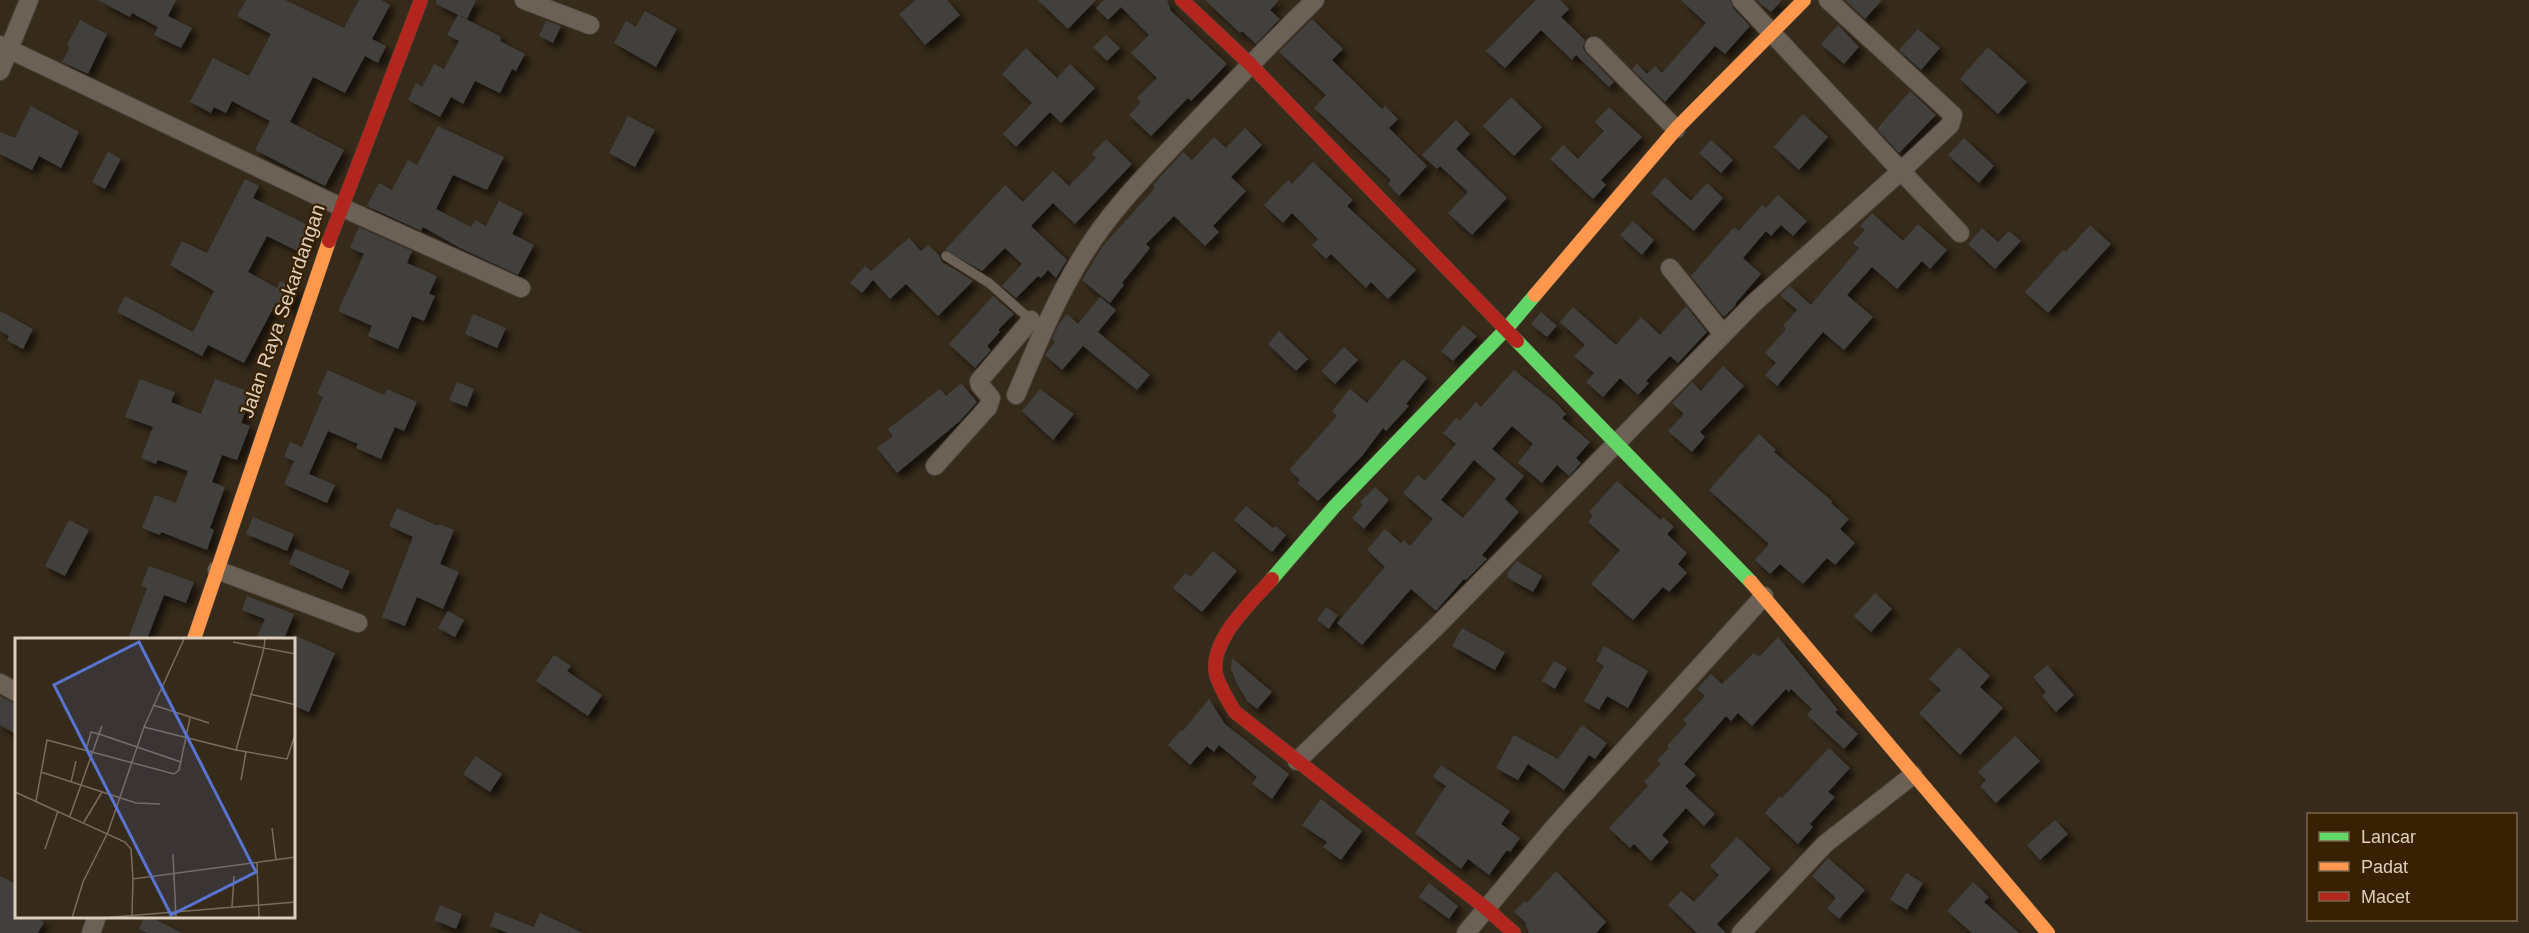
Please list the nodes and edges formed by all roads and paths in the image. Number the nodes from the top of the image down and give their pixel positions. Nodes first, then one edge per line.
1 (29, 0) edge
2 (421, 0) edge
3 (524, 0) edge
4 (1182, 0) edge
5 (1315, 0) edge
6 (1740, 0) edge
7 (1804, 0) edge
8 (1828, 0) edge
9 (590, 25) dead end
10 (1772, 34) junction
11 (1594, 46) dead end
12 (4, 47) edge
13 (1250, 64) junction
14 (0, 71) edge
15 (1676, 129) junction
16 (1901, 171) junction
17 (341, 207) junction
18 (1960, 233) dead end
19 (946, 256) dead end
20 (1670, 268) dead end
21 (521, 288) dead end
22 (1037, 326) junction
23 (1507, 328) junction
24 (1722, 334) junction
25 (1016, 395) dead end
26 (1618, 442) junction
27 (934, 466) dead end
28 (217, 570) junction
29 (1764, 596) junction
30 (358, 622) dead end
31 (194, 638) edge
32 (0, 683) edge
33 (15, 691) edge
34 (1298, 761) junction
35 (1913, 775) junction
36 (1487, 909) junction
37 (96, 918) edge
38 (91, 933) edge
39 (1466, 933) edge
40 (1514, 933) edge
41 (1741, 933) edge
42 (2048, 933) edge

1 - 12 street
2 - 17 street, Jalan Raya Sekardangan
3 - 9 street
4 - 13 street
5 - 13 street
6 - 10 street
7 - 10 street
8 - 16 street
10 - 15 street
10 - 16 street
11 - 15 street
12 - 14 street
12 - 17 street
13 - 22 street
13 - 23 street
15 - 23 street
16 - 18 street
16 - 24 street
17 - 21 street
17 - 28 street, Jalan Raya Sekardangan
19 - 22 lane
20 - 24 street
22 - 25 street
22 - 27 street
23 - 26 street
23 - 34 street
24 - 26 street
26 - 29 street
26 - 34 street
28 - 30 street
28 - 31 street, Jalan Raya Sekardangan
29 - 35 street
29 - 36 street
32 - 33 street
34 - 36 street
35 - 41 street
35 - 42 street
36 - 39 street
36 - 40 street
37 - 38 street

